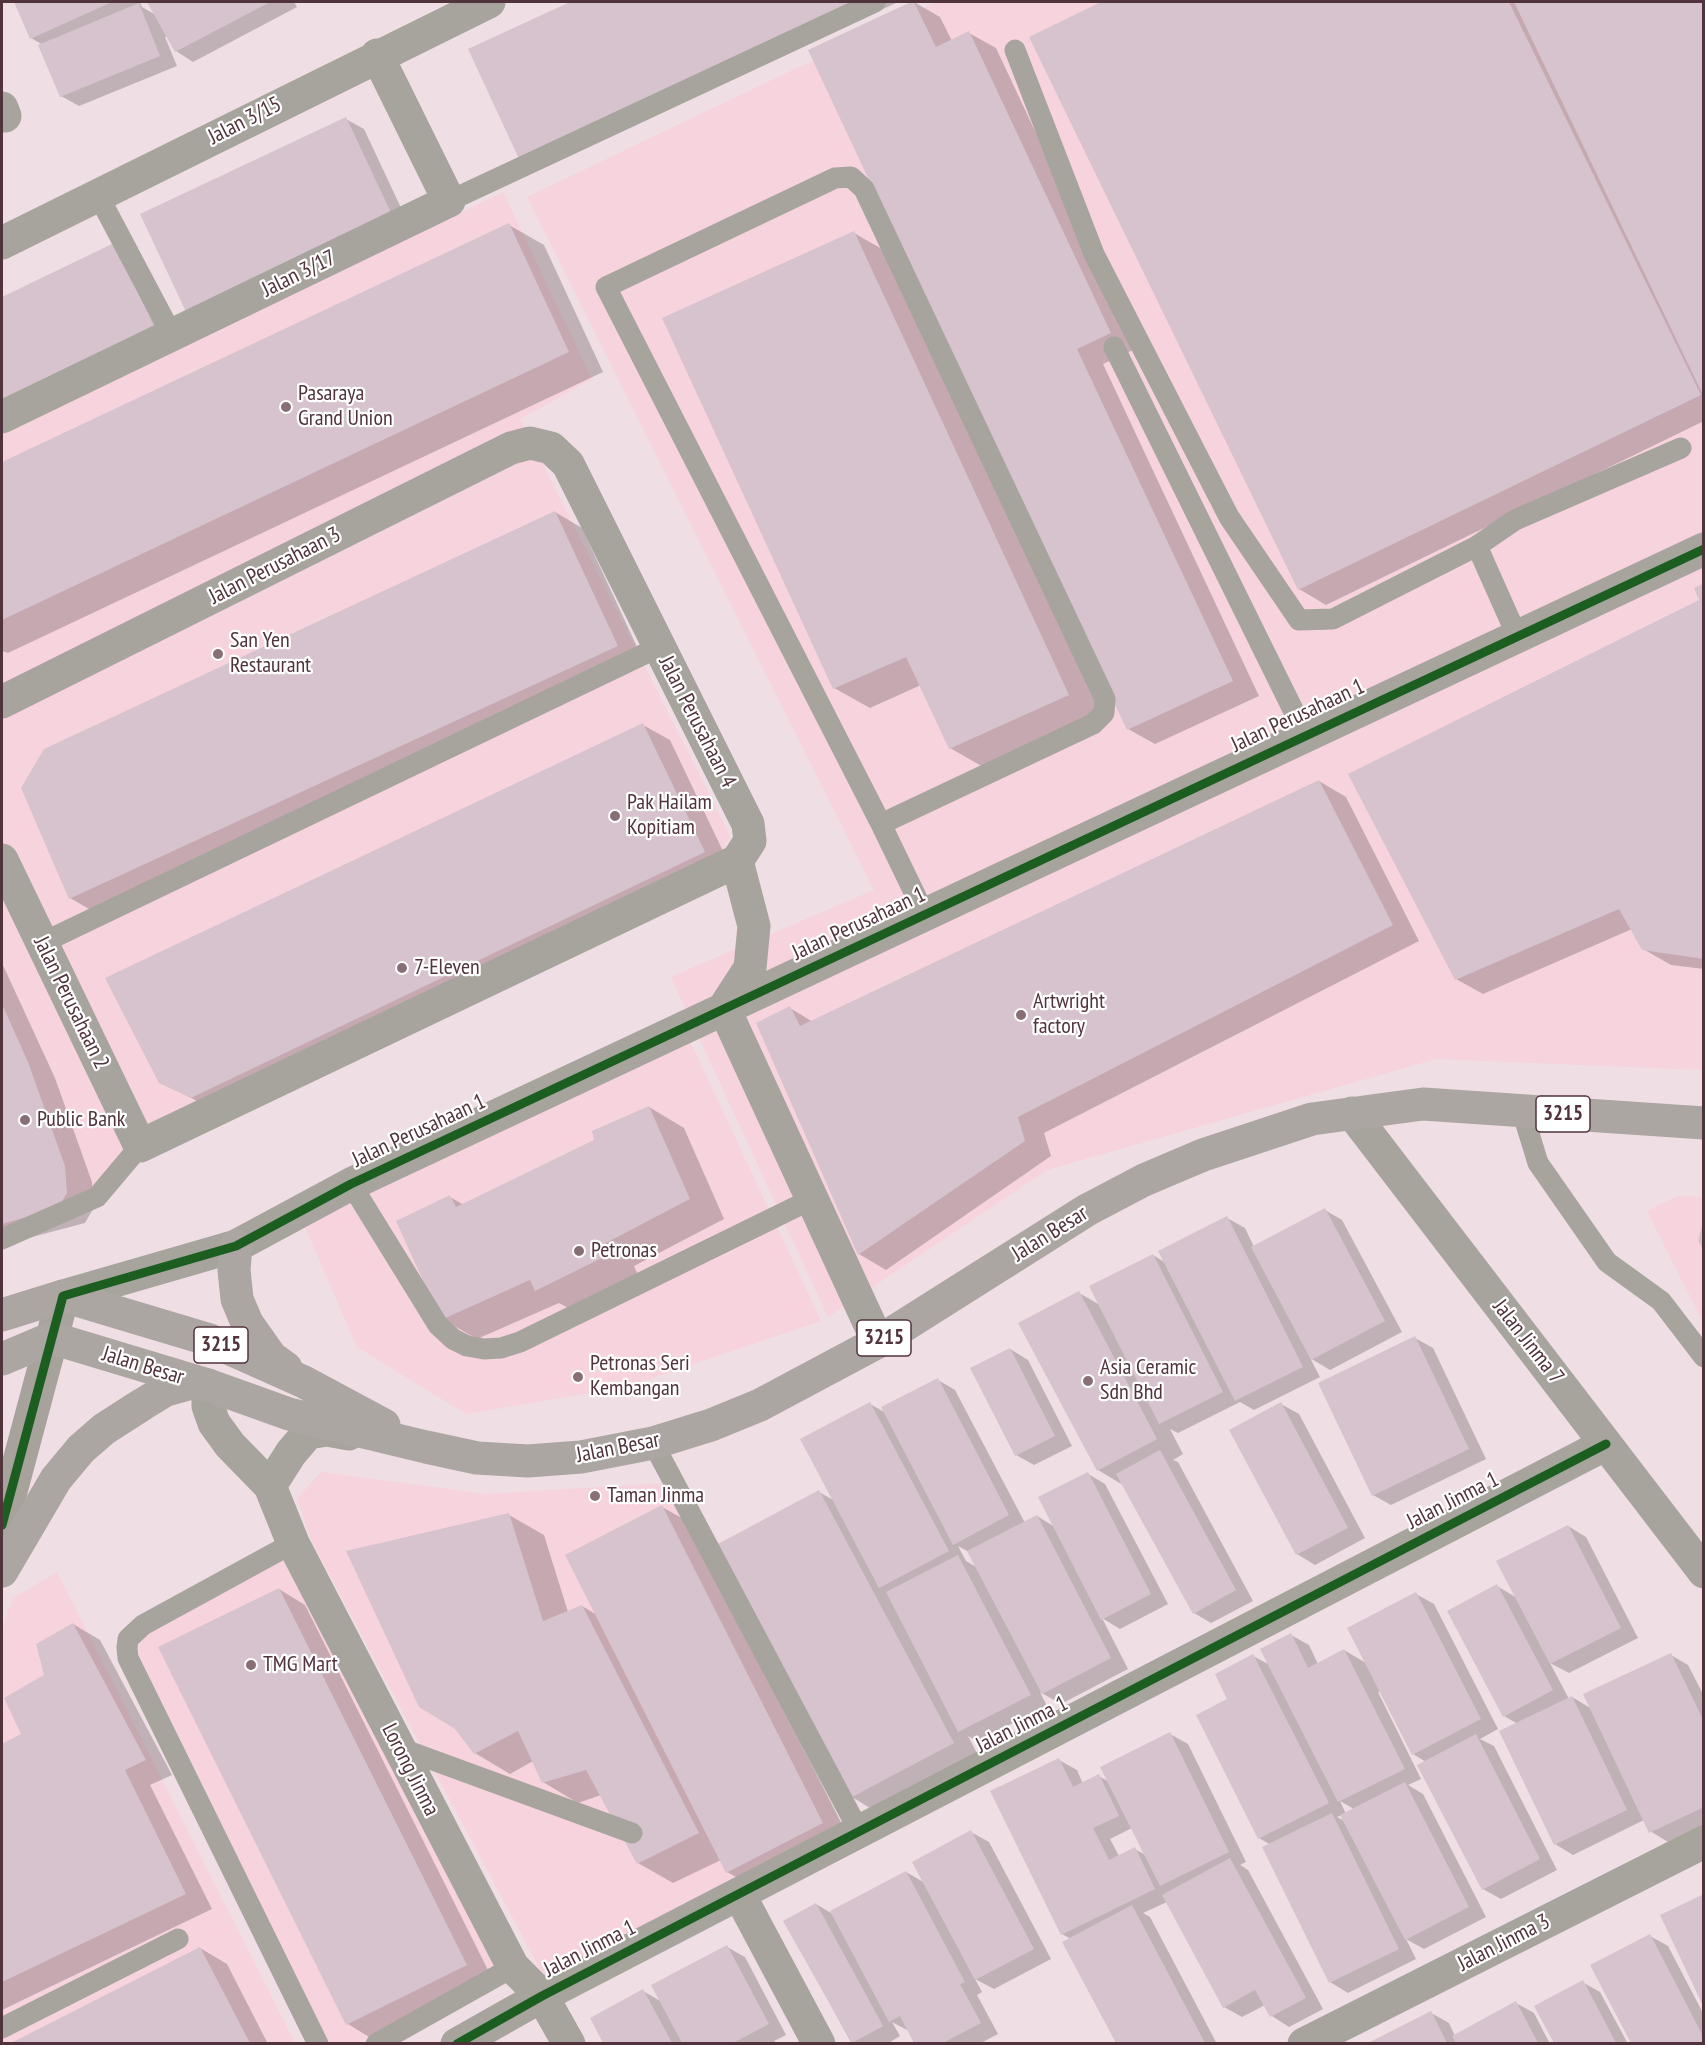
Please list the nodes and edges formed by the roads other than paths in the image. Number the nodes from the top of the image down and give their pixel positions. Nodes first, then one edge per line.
1 (489, 2) edge
2 (875, 2) edge
3 (1015, 50) dead end
4 (377, 55) junction
5 (98, 195) junction
6 (449, 201) junction
7 (2, 243) edge
8 (171, 335) junction
9 (1114, 347) dead end
10 (2, 417) edge
11 (551, 448) joint
12 (1681, 448) dead end
13 (1477, 546) junction
14 (1704, 549) edge
15 (1517, 636) junction
16 (659, 647) junction
17 (2, 702) edge
18 (1305, 734) junction
19 (881, 824) junction
20 (2, 860) edge
21 (737, 861) junction
22 (925, 915) junction
23 (42, 943) junction
24 (724, 1008) junction
25 (1522, 1111) junction
26 (1352, 1113) junction
27 (1704, 1123) edge
28 (140, 1146) junction
29 (351, 1184) junction
30 (812, 1199) junction
31 (2, 1239) edge
32 (236, 1246) junction
33 (63, 1296) junction
34 (2, 1315) edge
35 (52, 1338) junction
36 (878, 1342) junction
37 (1704, 1357) edge
38 (2, 1359) edge
39 (304, 1382) junction
40 (201, 1384) junction
41 (653, 1443) junction
42 (1606, 1444) junction
43 (426, 1447) junction
44 (270, 1485) junction
45 (2, 1525) edge
46 (293, 1543) junction
47 (2, 1571) edge
48 (1704, 1572) edge
49 (398, 1747) junction
50 (859, 1831) junction
51 (632, 1833) dead end
52 (1704, 1842) edge
53 (739, 1894) junction
54 (178, 1940) dead end
55 (513, 1967) junction
56 (542, 1996) junction
57 (2, 2028) edge
58 (318, 2043) edge
59 (376, 2043) edge
60 (457, 2043) edge
61 (568, 2043) edge
62 (819, 2043) edge
63 (1304, 2043) edge

1 - 4 street, Jalan 3/15
2 - 6 lane
3 - 13 lane
4 - 5 street, Jalan 3/15
4 - 6 street
5 - 7 street, Jalan 3/15
5 - 8 lane
6 - 8 street, Jalan 3/17
8 - 10 street, Jalan 3/17
9 - 18 lane
11 - 16 street, Jalan Perusahaan 4
11 - 17 street, Jalan Perusahaan 3
12 - 13 lane
13 - 15 lane
14 - 15 street, Jalan Perusahaan 1
15 - 18 street, Jalan Perusahaan 1
16 - 21 street, Jalan Perusahaan 4
16 - 23 lane
18 - 22 street, Jalan Perusahaan 1
19 - 19 lane
19 - 22 lane
20 - 23 street, Jalan Perusahaan 2
21 - 24 street
21 - 28 street
22 - 24 street, Jalan Perusahaan 1
23 - 28 street, Jalan Perusahaan 2
24 - 29 street, Jalan Perusahaan 1
24 - 30 street
25 - 26 main road, Jalan Besar / 3215
25 - 27 main road, Jalan Besar / 3215
25 - 37 lane
26 - 36 main road, Jalan Besar / 3215
26 - 42 street, Jalan Jinma 7
28 - 31 lane
29 - 30 lane
29 - 32 street, Jalan Perusahaan 1
30 - 36 street
32 - 33 street, Jalan Perusahaan 1
32 - 39 main road
33 - 34 main road
33 - 35 street
33 - 39 main road, Jalan Besar / 3215
35 - 38 main road
35 - 40 main road, Jalan Besar / 3215
35 - 45 street
36 - 41 main road, Jalan Besar / 3215
39 - 43 main road, Jalan Besar / 3215
40 - 43 main road, Jalan Besar / 3215
40 - 44 street, Lorong Jinma
40 - 47 main road
41 - 43 main road, Jalan Besar / 3215
41 - 50 lane
42 - 48 street, Jalan Jinma 7
42 - 50 street, Jalan Jinma 1
43 - 44 street
44 - 46 street, Lorong Jinma
46 - 49 street, Lorong Jinma
46 - 58 lane
49 - 51 lane
49 - 55 street, Lorong Jinma
50 - 53 street, Jalan Jinma 1
52 - 63 street, Jalan Jinma 3
53 - 56 street, Jalan Jinma 1
53 - 62 street
54 - 57 lane
55 - 56 street, Lorong Jinma
55 - 59 lane
56 - 60 street, Jalan Jinma 1
56 - 61 street, Lorong Jinma

